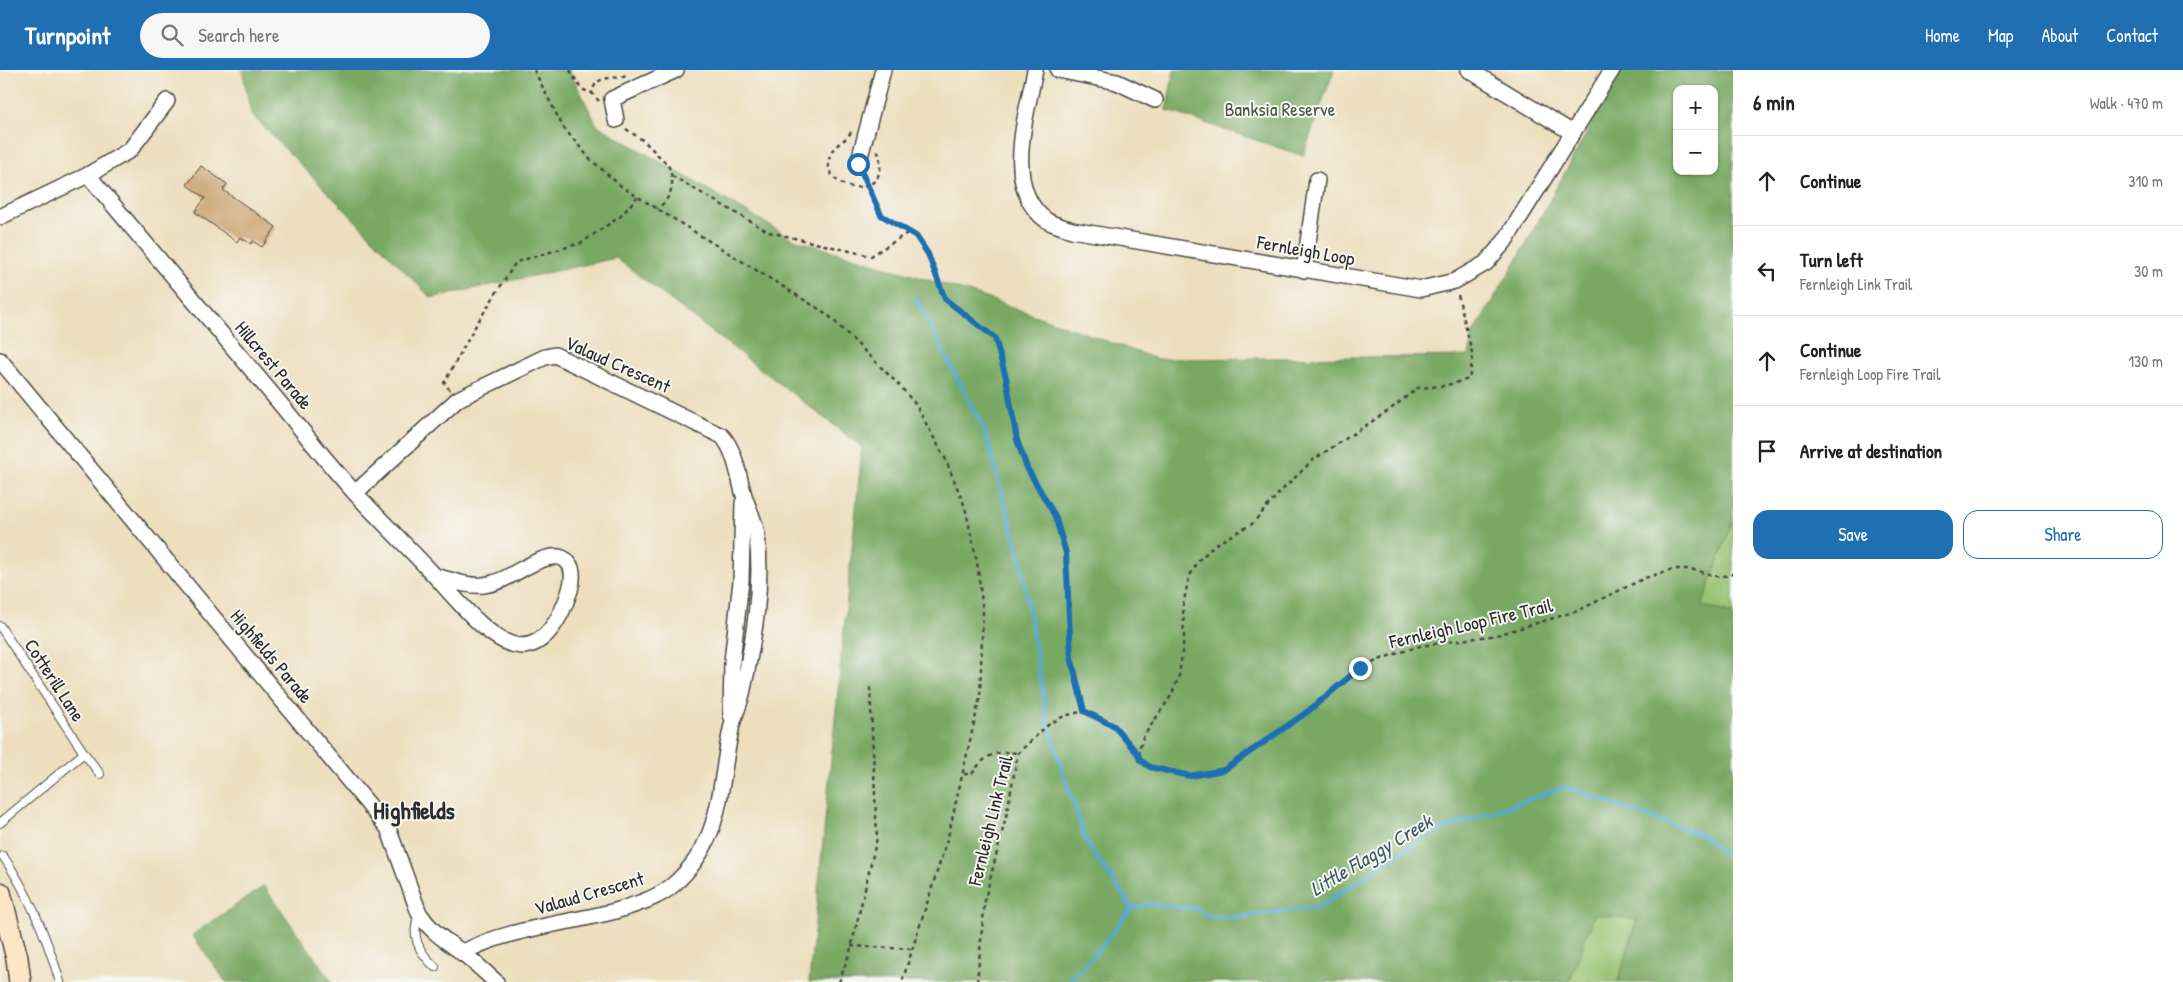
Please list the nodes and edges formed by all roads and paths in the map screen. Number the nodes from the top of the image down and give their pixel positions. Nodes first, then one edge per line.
1 (534, 70) edge
2 (570, 70) edge
3 (676, 70) edge
4 (882, 70) edge
5 (1035, 70) edge
6 (1058, 70) edge
7 (1469, 70) edge
8 (1612, 70) edge
9 (592, 93) dead end
10 (1155, 100) dead end
11 (167, 101) dead end
12 (616, 120) joint
13 (1573, 133) junction
14 (858, 164) joint
15 (88, 175) junction
16 (672, 176) junction
17 (1317, 180) dead end
18 (637, 197) junction
19 (657, 209) junction
20 (0, 217) edge
21 (909, 232) junction
22 (1304, 270) junction
23 (1455, 282) junction
24 (0, 360) edge
25 (458, 399) junction
26 (355, 493) junction
27 (1733, 574) edge
28 (436, 576) junction
29 (0, 626) edge
30 (870, 686) dead end
31 (1084, 711) junction
32 (84, 753) junction
33 (1018, 753) junction
34 (1138, 754) junction
35 (100, 774) dead end
36 (964, 774) junction
37 (0, 823) edge
38 (3, 856) dead end
39 (0, 894) edge
40 (419, 913) junction
41 (851, 946) junction
42 (913, 949) junction
43 (462, 953) junction
44 (436, 967) dead end
45 (20, 982) edge
46 (60, 982) edge
47 (496, 982) edge
48 (839, 982) edge
49 (902, 982) edge
50 (977, 982) edge

1 - 18 path
2 - 9 path
3 - 12 street
4 - 14 street
5 - 22 street, Fernleigh Loop
6 - 10 street
7 - 13 street
8 - 13 street, Fernleigh Loop
11 - 15 street
12 - 16 path
13 - 23 street, Fernleigh Loop
14 - 21 path
15 - 20 street
15 - 26 street, Hillcrest Parade
16 - 19 path
16 - 21 path
17 - 22 street
18 - 19 path
18 - 25 path
19 - 36 path
21 - 31 path
22 - 23 street, Fernleigh Loop
23 - 34 path
24 - 40 street, Highfields Parade
25 - 26 street, Valaud Crescent
25 - 43 street, Valaud Crescent
26 - 28 street, Hillcrest Parade
27 - 34 path, Fernleigh Loop Fire Trail
28 - 28 street, Hillcrest Parade
29 - 32 lane, Cotterill Lane
30 - 41 path
31 - 33 path, Fernleigh Link Trail
31 - 34 path
32 - 35 lane, Cotterill Lane
32 - 37 lane
33 - 36 path
33 - 50 path, Fernleigh Link Trail
36 - 42 path
38 - 46 lane
39 - 45 main road
40 - 43 street, Highfields Parade
40 - 44 lane
41 - 42 path
41 - 48 path
42 - 49 path
43 - 47 street, Highfields Parade

